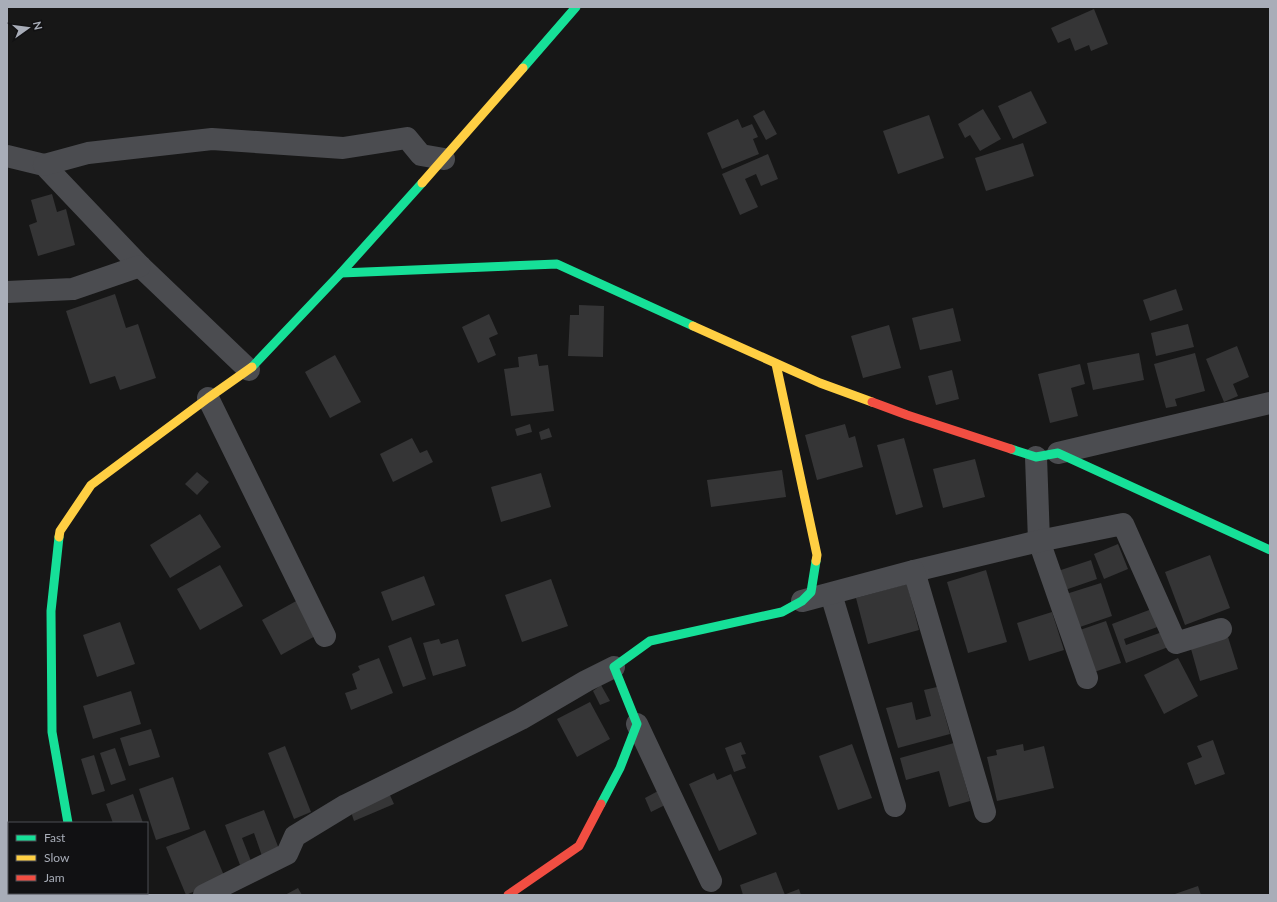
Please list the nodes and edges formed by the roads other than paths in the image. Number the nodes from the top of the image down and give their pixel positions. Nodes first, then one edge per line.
1 (576, 7) edge
2 (7, 156) edge
3 (444, 159) junction
4 (44, 165) junction
5 (140, 266) junction
6 (341, 273) junction
7 (7, 292) edge
8 (776, 364) junction
9 (249, 370) junction
10 (208, 398) junction
11 (1270, 403) edge
12 (1058, 453) junction
13 (1036, 457) junction
14 (1039, 541) junction
15 (1270, 550) edge
16 (914, 571) junction
17 (830, 594) junction
18 (802, 601) junction
19 (1221, 629) dead end
20 (326, 636) dead end
21 (614, 667) junction
22 (1087, 678) dead end
23 (636, 724) junction
24 (895, 806) dead end
25 (985, 812) dead end
26 (68, 822) edge
27 (711, 881) dead end
28 (204, 895) edge
29 (508, 895) edge

1 - 3 street
2 - 4 street
3 - 4 street
3 - 6 street
4 - 5 street
5 - 7 street
5 - 9 street
6 - 8 street
6 - 9 street
8 - 13 street
8 - 18 street
9 - 10 street
10 - 20 street
10 - 26 street
11 - 12 street
12 - 13 street
12 - 15 street
13 - 14 street
14 - 16 street
14 - 19 street
14 - 22 street
16 - 17 street
16 - 25 street
17 - 18 street
17 - 24 street
18 - 21 street
21 - 23 street
21 - 28 street
23 - 27 street
23 - 29 street

